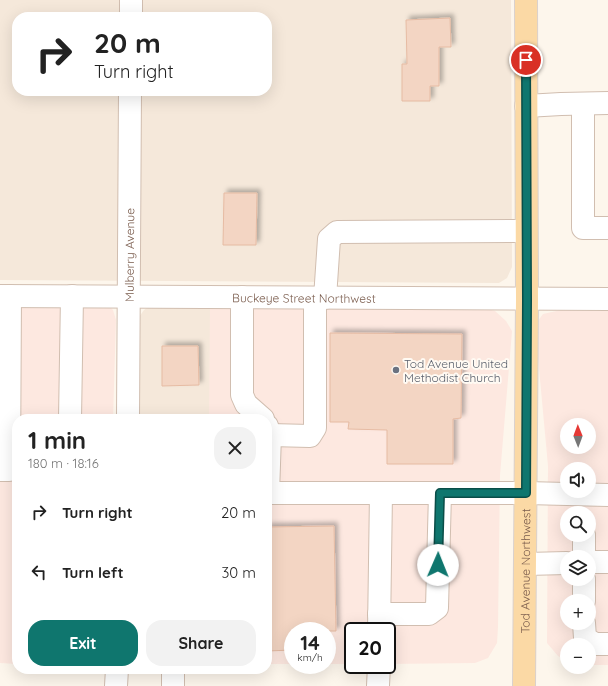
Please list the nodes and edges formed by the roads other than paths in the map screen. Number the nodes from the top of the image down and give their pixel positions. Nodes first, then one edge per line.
1 (131, 0) edge
2 (526, 0) edge
3 (131, 12) edge
4 (130, 96) edge
5 (608, 103) edge
6 (583, 104) junction
7 (526, 106) junction
8 (608, 228) edge
9 (526, 231) junction
10 (5, 296) edge
11 (72, 296) junction
12 (129, 296) junction
13 (242, 298) junction
14 (320, 298) junction
15 (608, 299) edge
16 (527, 300) junction
17 (70, 414) edge
18 (128, 414) edge
19 (255, 414) edge
20 (272, 428) edge
21 (0, 470) edge
22 (272, 493) edge
23 (381, 493) junction
24 (440, 493) junction
25 (526, 493) junction
26 (608, 495) edge
27 (585, 504) edge
28 (596, 562) edge
29 (608, 562) edge
30 (560, 563) edge
31 (526, 564) junction
32 (379, 622) edge
33 (584, 630) edge
34 (608, 644) edge
35 (117, 674) edge
36 (173, 674) edge
37 (379, 674) edge
38 (116, 686) edge
39 (173, 686) edge
40 (378, 686) edge
41 (524, 686) edge

1 - 3 street
2 - 7 main road, Tod Avenue Northwest
4 - 12 street, Mulberry Avenue
5 - 6 street
6 - 7 street
6 - 8 street
7 - 9 main road, Tod Avenue Northwest
9 - 14 street
9 - 16 main road, Tod Avenue Northwest
10 - 11 street, Buckeye Street Northwest
10 - 21 street
11 - 12 street, Buckeye Street Northwest
11 - 17 street
12 - 13 street, Buckeye Street Northwest
12 - 18 street, Mulberry Avenue
13 - 14 street, Buckeye Street Northwest
13 - 19 street
14 - 16 street, Buckeye Street Northwest
14 - 20 street
15 - 16 street, Buckeye Street Northwest
16 - 25 main road, Tod Avenue Northwest
22 - 23 street
23 - 24 street
23 - 32 street
24 - 25 street
24 - 32 street
25 - 27 street
25 - 31 main road, Tod Avenue Northwest
26 - 27 street
28 - 29 street
30 - 31 street
31 - 41 main road, Tod Avenue Northwest
33 - 34 street
35 - 38 street
36 - 39 street
37 - 40 street

